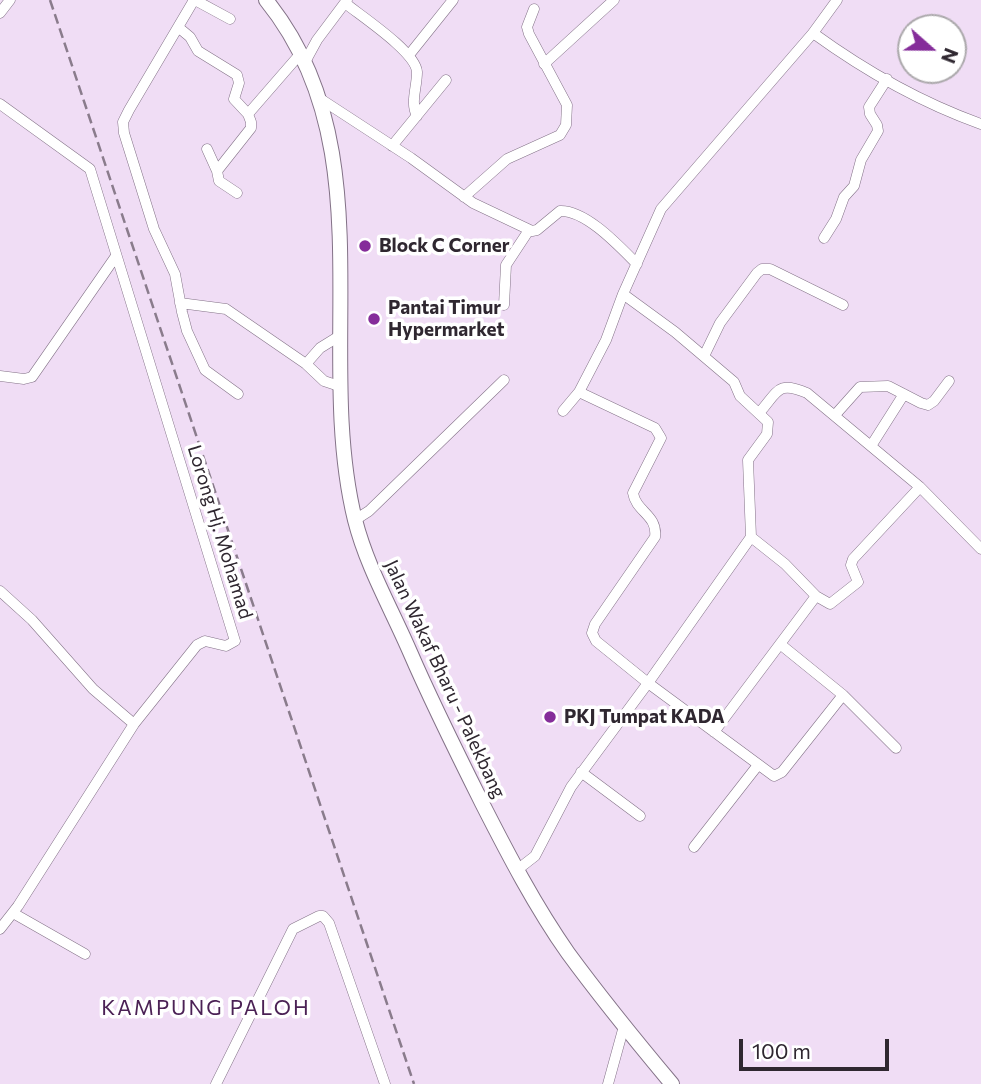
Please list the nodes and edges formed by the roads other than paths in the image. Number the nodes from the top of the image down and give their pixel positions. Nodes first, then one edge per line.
1 (10, 0) edge
2 (194, 0) edge
3 (266, 0) edge
4 (453, 0) edge
5 (614, 0) edge
6 (837, 0) edge
7 (346, 1) edge
8 (534, 9) dead end
9 (0, 13) edge
10 (230, 19) dead end
11 (178, 27) junction
12 (813, 33) junction
13 (409, 55) junction
14 (303, 57) junction
15 (544, 64) junction
16 (887, 79) junction
17 (446, 80) dead end
18 (319, 98) junction
19 (0, 104) edge
20 (248, 114) junction
21 (417, 116) junction
22 (981, 124) edge
23 (392, 146) junction
24 (207, 149) dead end
25 (217, 171) junction
26 (237, 193) dead end
27 (464, 197) junction
28 (528, 230) junction
29 (824, 238) dead end
30 (116, 256) junction
31 (637, 264) junction
32 (622, 294) junction
33 (180, 303) junction
34 (504, 305) dead end
35 (843, 305) dead end
36 (341, 335) junction
37 (704, 356) junction
38 (306, 364) junction
39 (0, 376) edge
40 (504, 380) dead end
41 (949, 381) dead end
42 (342, 387) junction
43 (579, 392) junction
44 (238, 394) dead end
45 (904, 394) junction
46 (563, 411) dead end
47 (759, 413) junction
48 (835, 415) junction
49 (871, 446) junction
50 (920, 487) junction
51 (355, 520) junction
52 (751, 537) junction
53 (981, 549) edge
54 (0, 591) edge
55 (816, 596) junction
56 (780, 644) junction
57 (648, 683) junction
58 (843, 695) junction
59 (134, 724) junction
60 (714, 732) junction
61 (896, 748) dead end
62 (758, 765) junction
63 (581, 772) junction
64 (640, 816) dead end
65 (694, 847) dead end
66 (517, 870) junction
67 (13, 913) junction
68 (0, 929) edge
69 (85, 954) dead end
70 (624, 1026) junction
71 (216, 1084) edge
72 (385, 1084) edge
73 (608, 1084) edge
74 (672, 1084) edge

1 - 9 street
2 - 10 street
2 - 11 street
3 - 14 main road, Jalan Wakaf Bharu - Palekbang
4 - 13 street
5 - 15 street
6 - 12 street
7 - 13 street
7 - 14 street
8 - 15 street
11 - 20 street
11 - 33 street
12 - 16 street
12 - 31 street
13 - 21 street
14 - 18 main road, Jalan Wakaf Bharu - Palekbang
14 - 20 street
15 - 27 street
16 - 22 street
16 - 29 street
17 - 21 street
18 - 23 street
18 - 36 main road, Jalan Wakaf Bharu - Palekbang
19 - 30 street, Lorong Hj. Mohamad
20 - 25 street
21 - 23 street
23 - 27 street
24 - 25 street
25 - 26 street
27 - 28 street
28 - 31 street
28 - 34 street
30 - 39 street
30 - 59 street, Lorong Hj. Mohamad
31 - 32 street
32 - 37 street
32 - 43 street
33 - 38 street
33 - 44 street
35 - 37 street
36 - 38 street
36 - 42 main road, Jalan Wakaf Bharu - Palekbang
37 - 47 street
38 - 42 street
40 - 51 street
41 - 45 street
42 - 51 main road, Jalan Wakaf Bharu - Palekbang
43 - 46 street
43 - 57 street
45 - 48 street
45 - 49 street
47 - 48 street
47 - 52 street
48 - 49 street
49 - 50 street
50 - 53 street
50 - 55 street
51 - 66 main road, Jalan Wakaf Bharu - Palekbang
52 - 55 street
52 - 57 street
54 - 59 street
55 - 56 street
56 - 58 street
56 - 60 street
57 - 60 street
57 - 63 street
58 - 61 street
58 - 62 street
59 - 67 street, Lorong Hj. Mohamad
60 - 62 street
62 - 65 street
63 - 64 street
63 - 66 street
66 - 70 main road, Jalan Wakaf Bharu - Palekbang
67 - 68 street, Lorong Hj. Mohamad
67 - 69 street
70 - 73 street
70 - 74 main road, Jalan Wakaf Bharu - Palekbang
71 - 72 street

